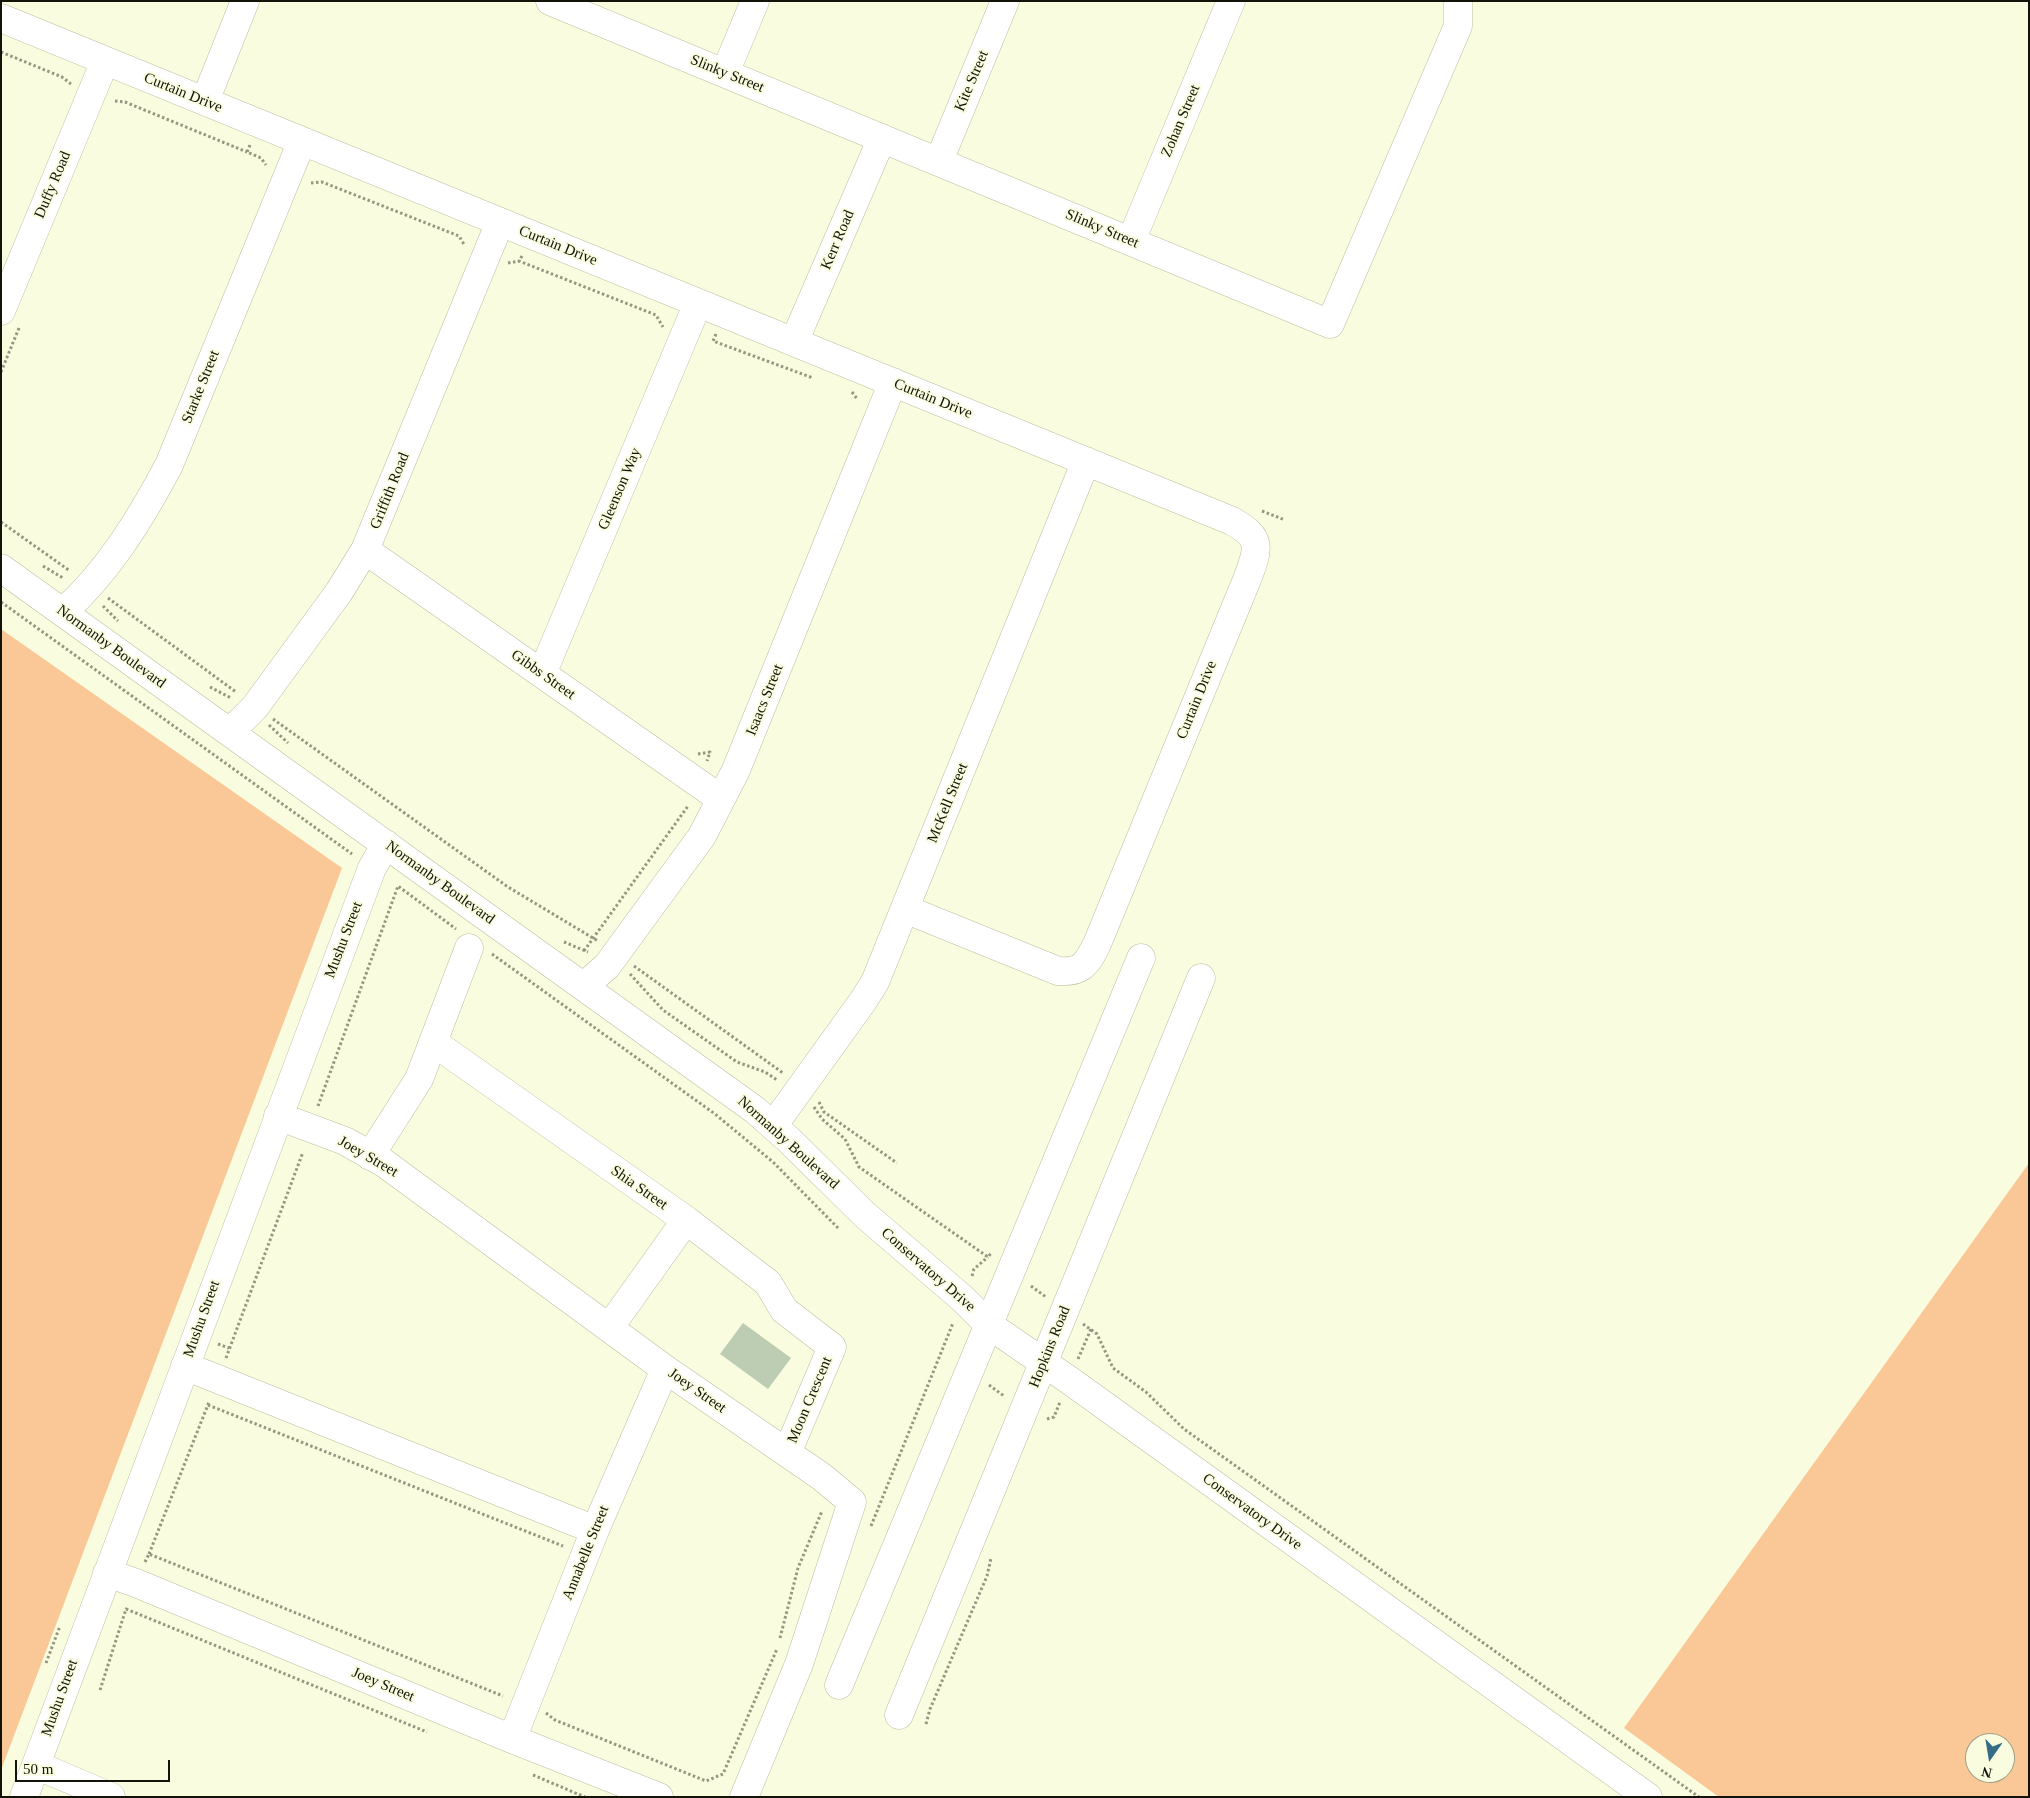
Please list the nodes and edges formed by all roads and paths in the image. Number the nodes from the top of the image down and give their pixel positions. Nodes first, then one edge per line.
1 (245, 1) edge
2 (550, 1) edge
3 (755, 1) edge
4 (1005, 1) edge
5 (1231, 1) edge
6 (1458, 1) edge
7 (1, 18) edge
8 (1, 52) edge
9 (105, 60) junction
10 (725, 73) junction
11 (71, 84) dead end
12 (113, 100) dead end
13 (205, 101) junction
14 (882, 138) junction
15 (302, 141) junction
16 (247, 152) dead end
17 (939, 161) junction
18 (311, 183) dead end
19 (500, 222) junction
20 (1131, 241) junction
21 (471, 252) junction
22 (520, 261) dead end
23 (7, 277) edge
24 (698, 303) junction
25 (1, 311) edge
26 (794, 342) junction
27 (751, 356) dead end
28 (815, 378) dead end
29 (893, 382) junction
30 (852, 392) dead end
31 (858, 400) dead end
32 (1086, 461) junction
33 (1, 522) edge
34 (365, 550) junction
35 (1, 568) edge
36 (90, 585) junction
37 (1, 602) edge
38 (63, 612) junction
39 (542, 674) junction
40 (255, 707) junction
41 (220, 724) junction
42 (201, 745) junction
43 (694, 755) dead end
44 (698, 783) junction
45 (721, 798) junction
46 (386, 844) junction
47 (372, 868) junction
48 (398, 886) junction
49 (905, 909) junction
50 (472, 943) junction
51 (1141, 958) dead end
52 (630, 963) dead end
53 (1201, 978) dead end
54 (584, 986) junction
55 (433, 1042) junction
56 (802, 1086) junction
57 (317, 1109) dead end
58 (278, 1116) junction
59 (773, 1126) junction
60 (370, 1156) junction
61 (897, 1163) dead end
62 (865, 1215) joint
63 (686, 1220) junction
64 (838, 1228) dead end
65 (989, 1325) junction
66 (609, 1328) junction
67 (1091, 1329) dead end
68 (832, 1347) joint
69 (942, 1352) dead end
70 (1044, 1363) junction
71 (186, 1366) junction
72 (665, 1369) junction
73 (208, 1405) dead end
74 (787, 1453) junction
75 (824, 1506) dead end
76 (871, 1526) dead end
77 (595, 1530) junction
78 (565, 1547) dead end
79 (107, 1573) junction
80 (838, 1686) dead end
81 (100, 1690) dead end
82 (546, 1713) dead end
83 (899, 1715) dead end
84 (429, 1733) dead end
85 (512, 1739) junction
86 (36, 1765) junction
87 (530, 1774) dead end
88 (1614, 1787) edge
89 (24, 1797) edge
90 (111, 1797) edge
91 (585, 1797) edge
92 (659, 1797) edge
93 (744, 1797) edge
94 (1648, 1797) edge
95 (1699, 1797) edge

1 - 13 street
2 - 10 street, Slinky Street
3 - 10 street
4 - 17 street, Kite Street
5 - 20 street, Zohan Street
6 - 20 street, Slinky Street
7 - 9 street, Curtain Drive
8 - 11 path
9 - 13 street, Curtain Drive
9 - 23 street, Duffy Road
10 - 14 street, Slinky Street
12 - 16 path
13 - 15 street, Curtain Drive
14 - 17 street, Slinky Street
14 - 26 street, Kerr Road
15 - 19 street, Curtain Drive
15 - 36 street, Starke Street
17 - 20 street, Slinky Street
18 - 21 path
19 - 21 street, Griffith Road
19 - 24 street, Curtain Drive
21 - 22 path
21 - 34 street, Griffith Road
23 - 25 street, Duffy Road
24 - 26 street, Curtain Drive
24 - 39 street, Gleenson Way
26 - 29 street, Curtain Drive
27 - 28 path
29 - 32 street, Curtain Drive
29 - 45 street, Isaacs Street
30 - 31 path
32 - 49 street, McKell Street
32 - 49 street, Curtain Drive
33 - 36 path
34 - 39 street, Gibbs Street
34 - 40 street, Griffith Road
35 - 38 street, Normanby Boulevard
36 - 38 street, Starke Street
36 - 41 path
37 - 42 path
38 - 41 street, Normanby Boulevard
39 - 44 street, Gibbs Street
40 - 41 street, Griffith Road
40 - 44 path
41 - 42 path
41 - 46 street, Normanby Boulevard
42 - 47 path
43 - 44 path
44 - 45 street, Gibbs Street
45 - 54 street, Isaacs Street
46 - 47 street, Mushu Street
46 - 54 street, Normanby Boulevard
47 - 48 path
47 - 58 street, Mushu Street
48 - 50 path
48 - 57 path
49 - 56 street, McKell Street
50 - 55 street
50 - 64 path
51 - 65 street
52 - 56 path
53 - 70 street, Hopkins Road
54 - 59 street, Normanby Boulevard
55 - 60 street
55 - 63 street, Shia Street
56 - 59 street, McKell Street
56 - 61 path
58 - 60 street, Joey Street
58 - 71 street, Mushu Street
59 - 62 street, Normanby Boulevard
60 - 66 street, Joey Street
62 - 65 street, Conservatory Drive
63 - 66 street
63 - 68 street, Shia Street
65 - 70 street, Conservatory Drive
65 - 80 street
66 - 72 street, Joey Street
67 - 95 path
68 - 74 street, Moon Crescent
69 - 76 path
70 - 83 street, Hopkins Road
70 - 88 street, Conservatory Drive
71 - 77 street
71 - 79 street, Mushu Street
72 - 74 street, Joey Street
72 - 77 street, Annabelle Street
73 - 78 path
74 - 93 street, Joey Street
75 - 82 path
77 - 85 street, Annabelle Street
79 - 85 street, Joey Street
79 - 86 street, Mushu Street
81 - 84 path
85 - 92 street, Joey Street
86 - 89 street, Mushu Street
86 - 90 street
87 - 91 path
88 - 94 street, Conservatory Drive

